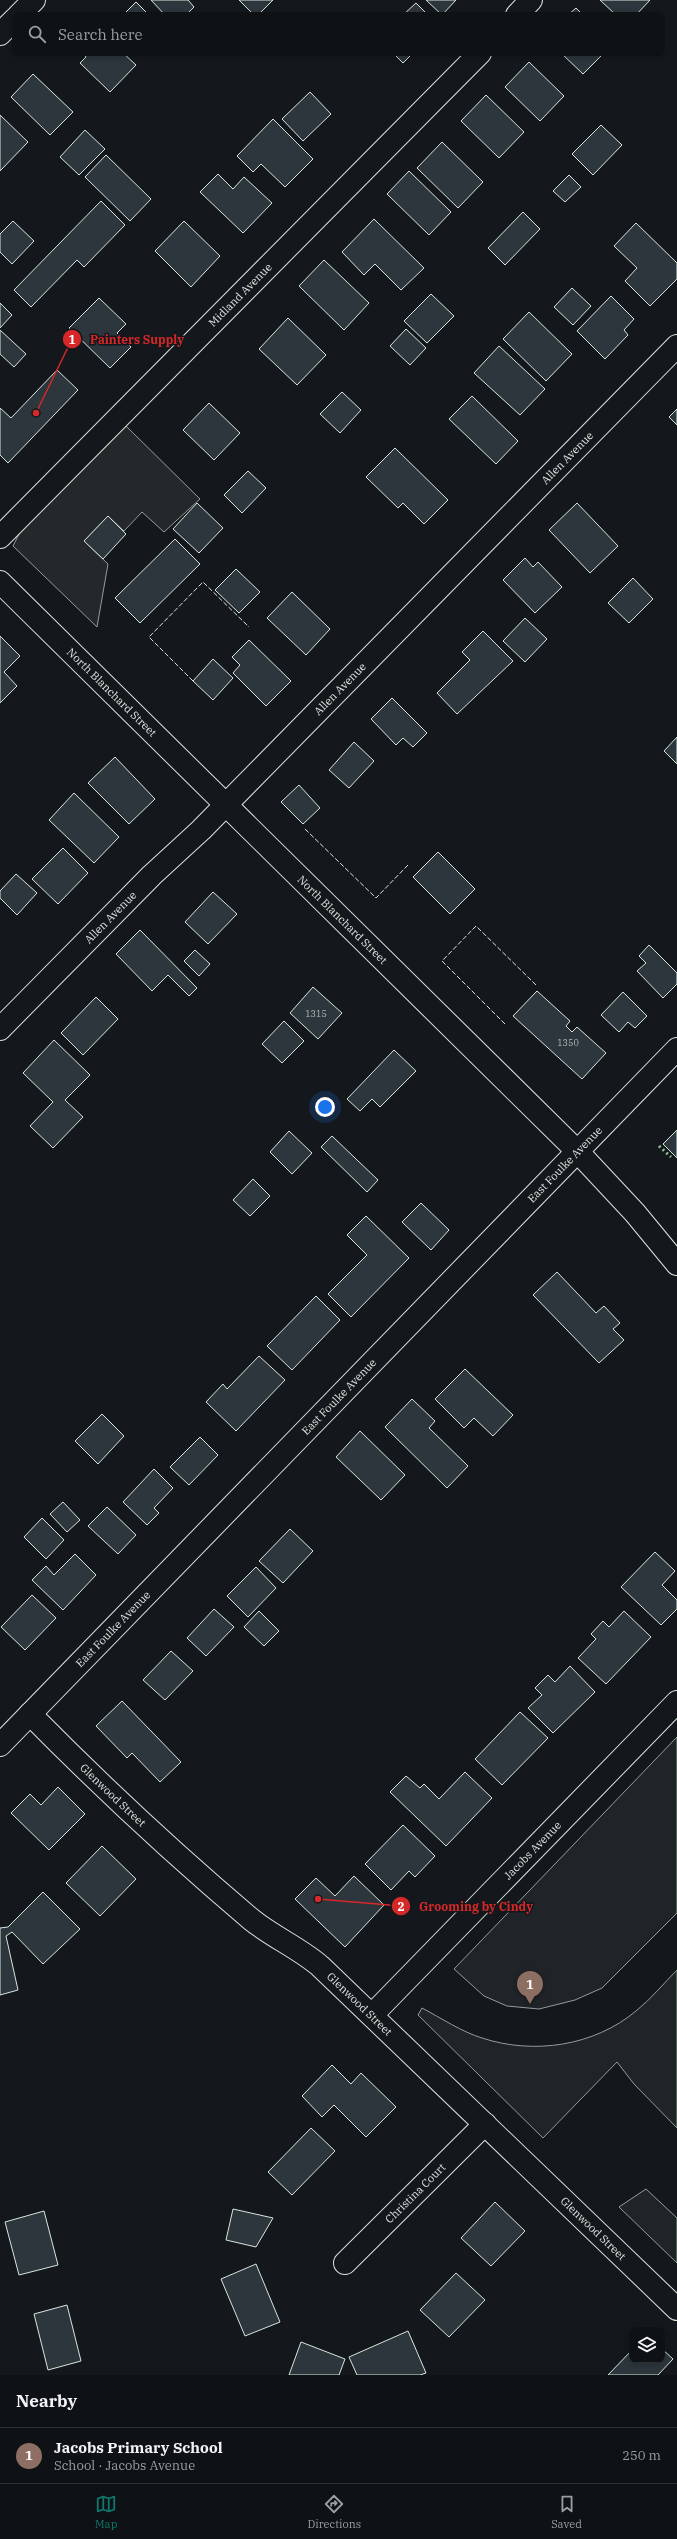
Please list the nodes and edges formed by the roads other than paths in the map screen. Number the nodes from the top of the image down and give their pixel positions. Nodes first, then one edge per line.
1 (34, 0) edge
2 (531, 0) edge
3 (22, 12) edge
4 (520, 12) edge
5 (12, 22) edge
6 (0, 34) edge
7 (477, 56) edge
8 (677, 346) edge
9 (0, 537) edge
10 (0, 582) edge
11 (226, 804) junction
12 (0, 1029) edge
13 (677, 1049) edge
14 (578, 1152) junction
15 (677, 1264) edge
16 (677, 1702) edge
17 (30, 1714) junction
18 (0, 1745) edge
19 (372, 2015) junction
20 (485, 2124) junction
21 (345, 2264) dead end
22 (677, 2309) edge

1 - 3 street
2 - 4 street
5 - 6 street
7 - 9 street, Midland Avenue
8 - 11 street, Allen Avenue
10 - 11 street, North Blanchard Street
11 - 12 street, Allen Avenue
11 - 14 street, North Blanchard Street
13 - 14 street, East Foulke Avenue
14 - 15 street, North Blanchard Street
14 - 17 street, East Foulke Avenue
16 - 19 street, Jacobs Avenue
17 - 18 street, East Foulke Avenue
17 - 19 street, Glenwood Street
19 - 20 street, Glenwood Street
20 - 21 street, Christina Court
20 - 22 street, Glenwood Street

